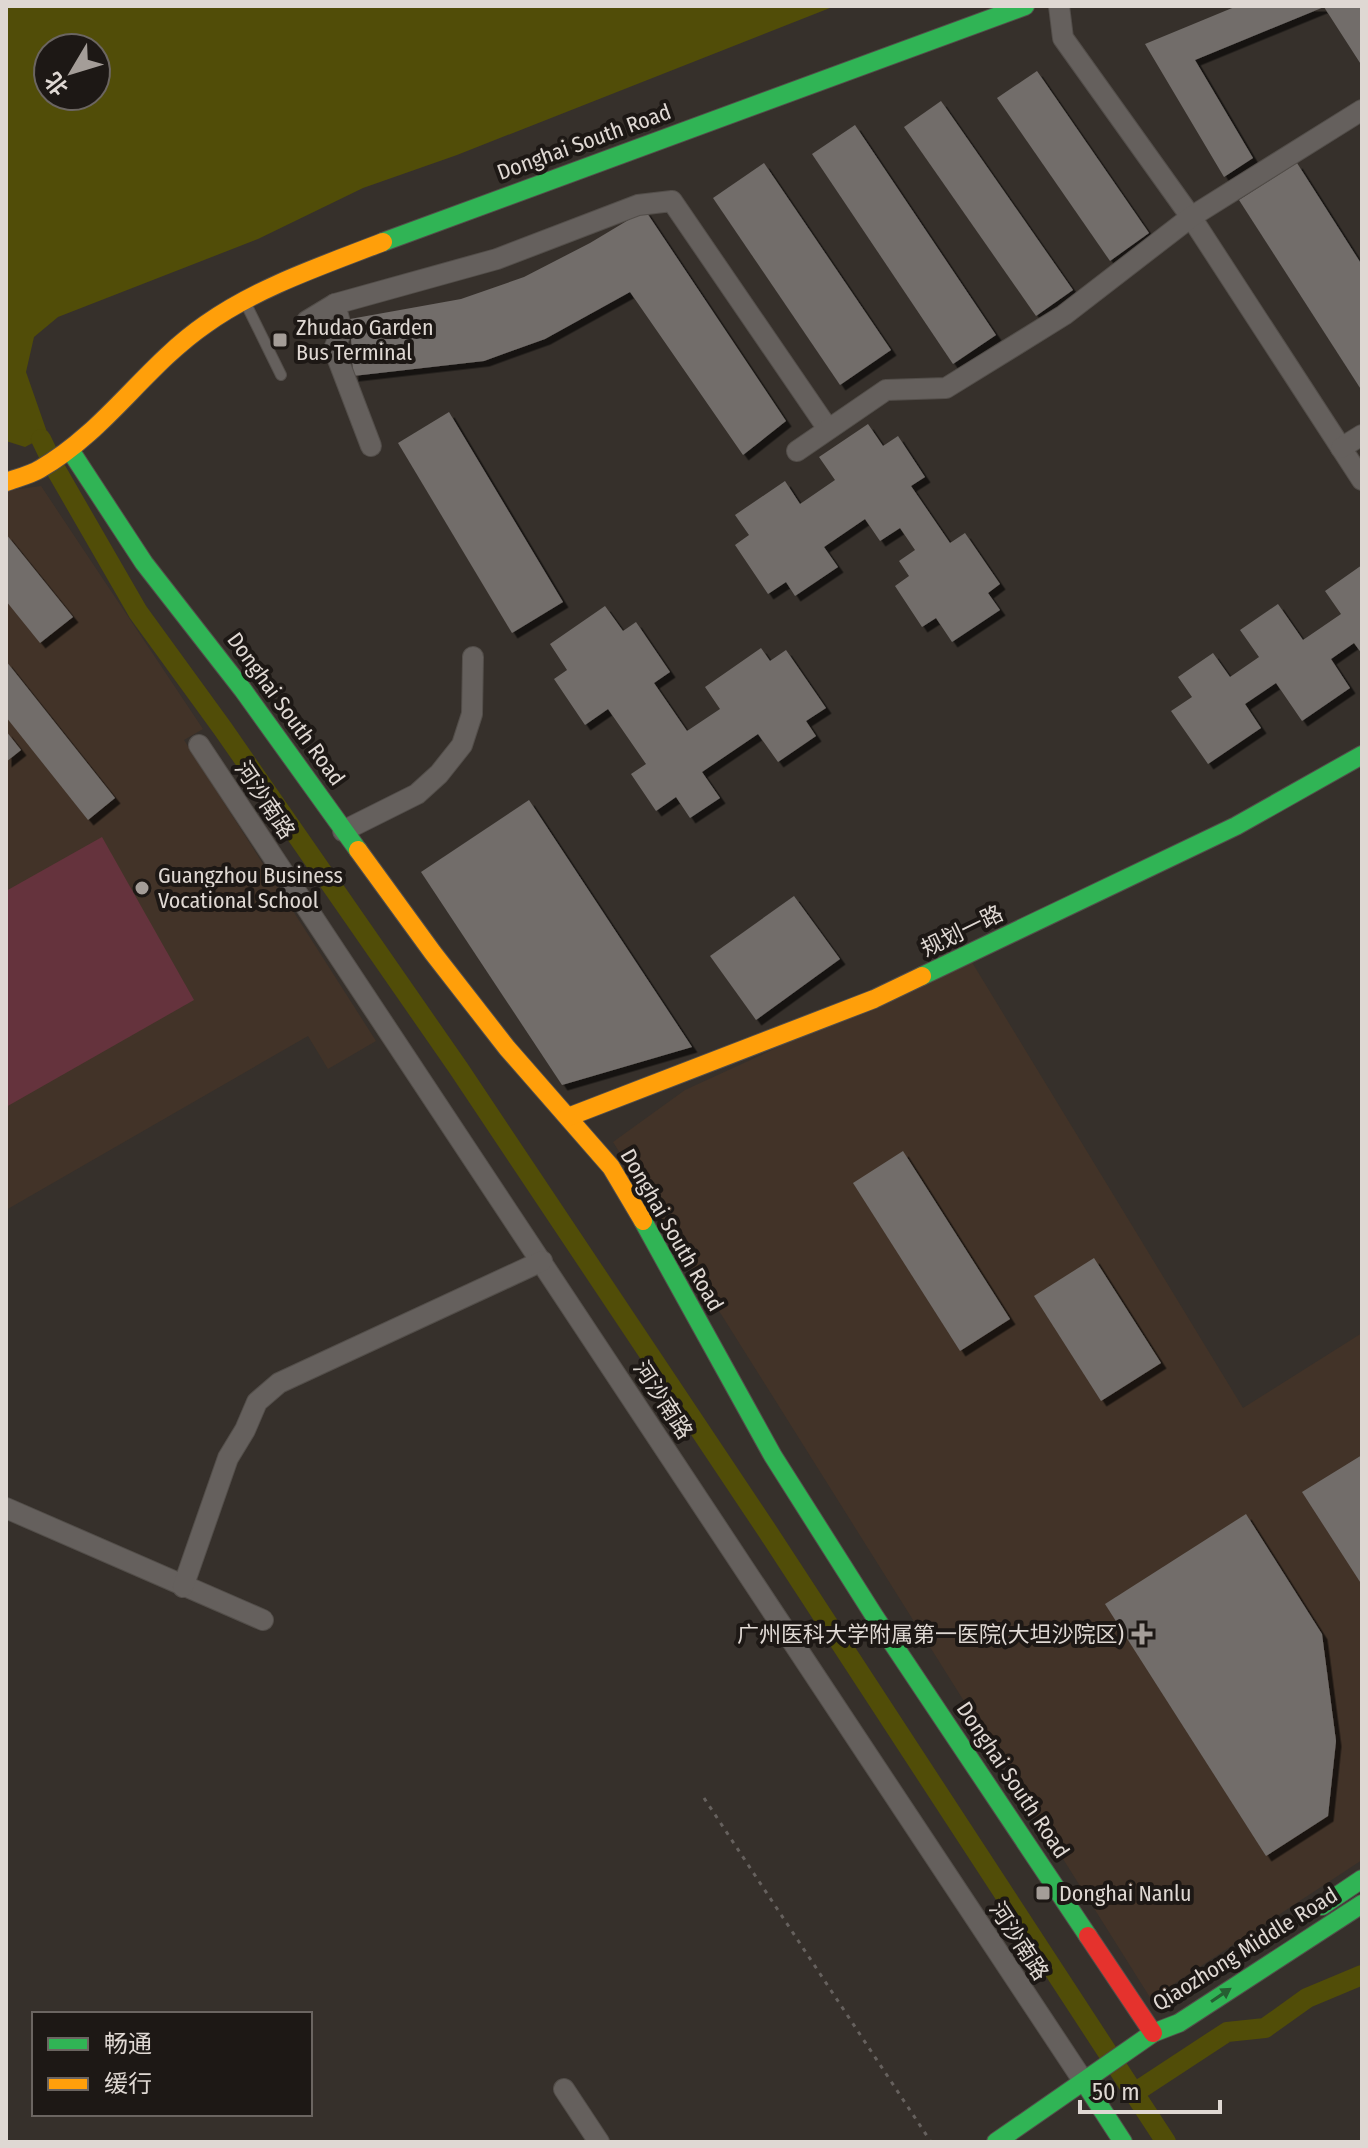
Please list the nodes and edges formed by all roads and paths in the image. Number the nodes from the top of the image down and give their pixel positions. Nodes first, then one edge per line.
1 (1025, 6) edge
2 (1059, 6) edge
3 (1362, 110) edge
4 (1191, 217) junction
5 (245, 301) junction
6 (335, 304) junction
7 (307, 321) dead end
8 (281, 375) dead end
9 (828, 429) junction
10 (1362, 435) edge
11 (371, 446) dead end
12 (1341, 448) junction
13 (797, 451) dead end
14 (63, 455) junction
15 (1362, 480) edge
16 (6, 482) edge
17 (473, 657) dead end
18 (199, 745) dead end
19 (1362, 755) edge
20 (343, 831) junction
21 (568, 1117) junction
22 (542, 1261) junction
23 (6, 1508) edge
24 (183, 1587) junction
25 (263, 1620) dead end
26 (704, 1798) dead end
27 (1362, 1879) edge
28 (1362, 1904) edge
29 (1313, 1912) dead end
30 (1192, 1993) dead end
31 (1150, 2035) junction
32 (1092, 2077) junction
33 (564, 2089) dead end
34 (599, 2142) edge
35 (931, 2142) edge
36 (996, 2142) edge
37 (1123, 2142) edge

1 - 5 street, Donghai South Road
2 - 4 street
3 - 4 street
4 - 9 street
4 - 12 street
5 - 8 lane
5 - 14 street, Donghai South Road
6 - 7 street
6 - 9 street
6 - 11 street
9 - 13 street
10 - 12 street
12 - 15 street
14 - 16 street, Donghai South Road
14 - 20 street, Donghai South Road
17 - 20 street
18 - 22 street, 河沙南路
19 - 21 street, 规划一路
20 - 21 street, Donghai South Road
21 - 31 street, Donghai South Road
22 - 24 street
22 - 32 street, 河沙南路
23 - 24 street
24 - 25 street
26 - 35 path
27 - 29 street, Qiaozhong Middle Road
31 -> 28 street, Qiaozhong Middle Road
30 - 31 street, Qiaozhong Middle Road
31 - 32 street, Qiaozhong Middle Road
32 - 36 street, Qiaozhong Middle Road
32 - 37 street
33 - 34 street

